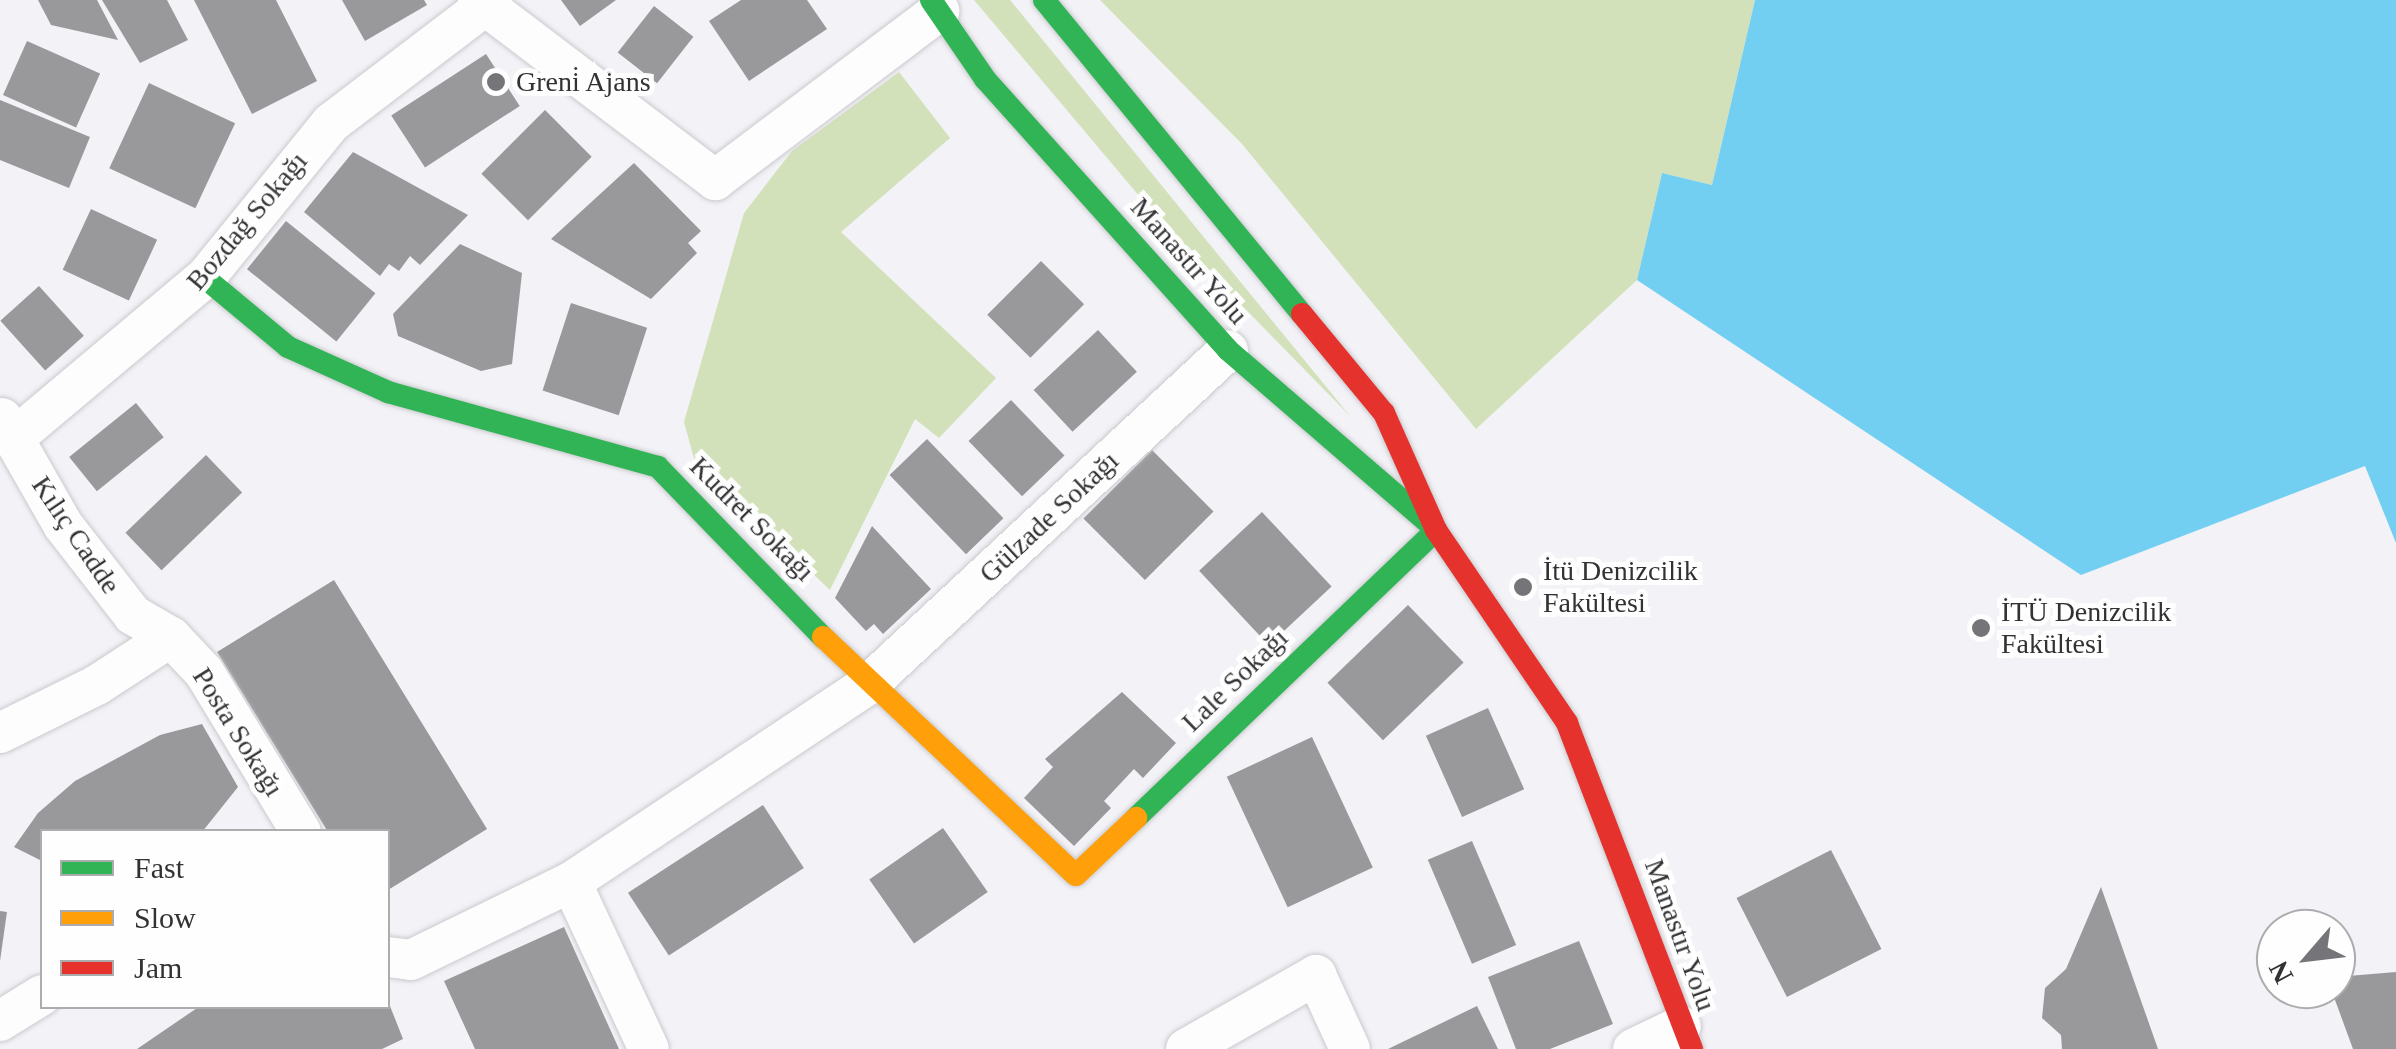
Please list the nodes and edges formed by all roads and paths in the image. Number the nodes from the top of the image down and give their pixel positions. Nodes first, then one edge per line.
1 (1044, 0) edge
2 (480, 4) edge
3 (935, 6) edge
4 (205, 278) junction
5 (1228, 350) junction
6 (7, 426) edge
7 (1436, 530) junction
8 (171, 637) junction
9 (869, 684) junction
10 (0, 733) edge
11 (299, 829) edge
12 (1076, 874) joint
13 (571, 882) junction
14 (390, 957) edge
15 (40, 996) edge
16 (0, 1021) edge
17 (1686, 1038) edge
18 (649, 1049) edge
19 (1186, 1049) edge
20 (1350, 1049) edge
21 (1634, 1049) edge

1 - 7 main road, Manastır Yolu
2 - 3 street
2 - 4 street, Bozdağ Sokağı
3 - 5 main road, Manastır Yolu
4 - 6 street, Bozdağ Sokağı
4 - 9 main road, Kudret Sokağı
5 - 7 main road, Manastır Yolu
5 - 9 street, Gülzade Sokağı
6 - 8 street, Kılıç Cadde
7 - 12 main road, Lale Sokağı
7 - 17 main road, Manastır Yolu
8 - 10 street
8 - 11 street, Posta Sokağı
9 - 12 main road, Kudret Sokağı
9 - 13 street, Gülzade Sokağı
13 - 14 street, Gülzade Sokağı
13 - 18 street
15 - 16 street
17 - 21 street
19 - 20 street

